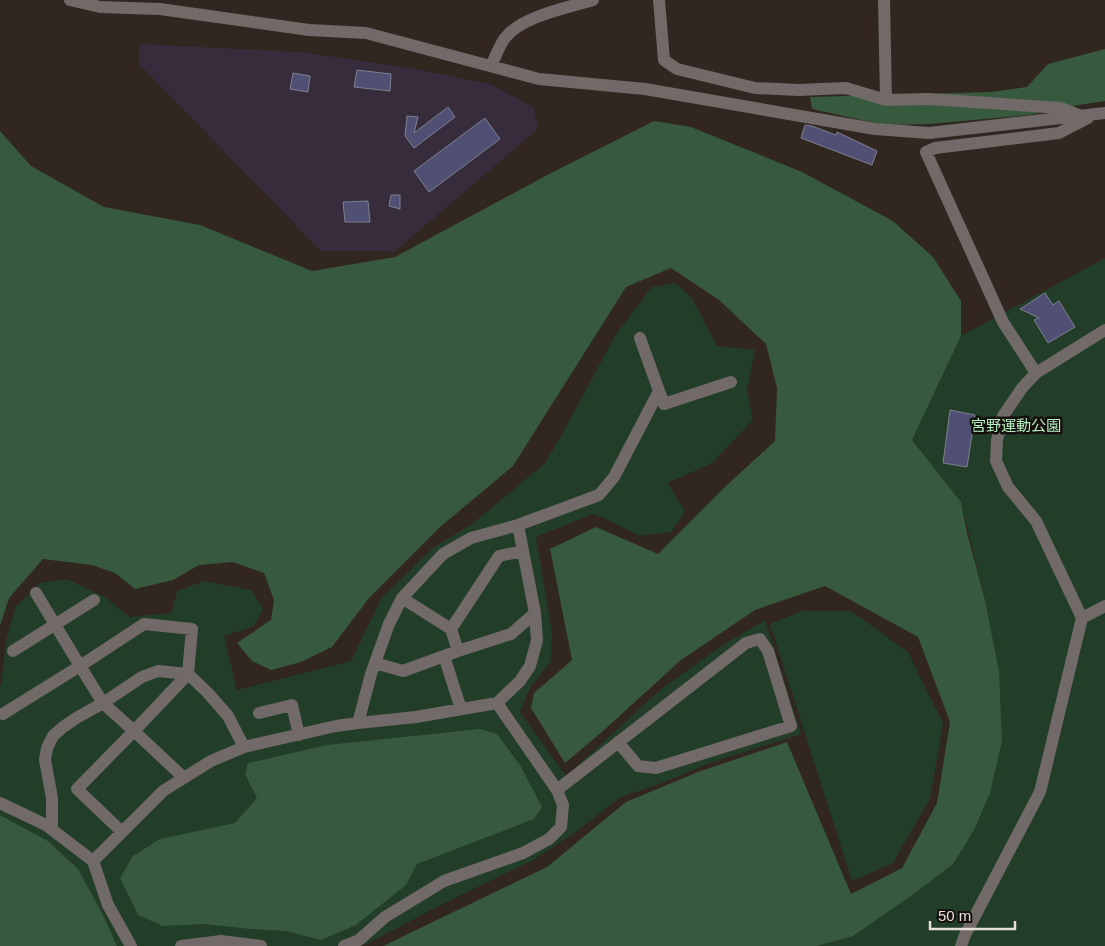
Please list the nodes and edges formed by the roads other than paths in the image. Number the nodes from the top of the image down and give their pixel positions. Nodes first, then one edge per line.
1 (70, 0) edge
2 (593, 0) edge
3 (659, 0) edge
4 (884, 0) edge
5 (491, 66) junction
6 (886, 100) junction
7 (1094, 114) edge
8 (1105, 330) edge
9 (640, 338) dead end
10 (1036, 373) junction
11 (731, 382) dead end
12 (659, 392) junction
13 (518, 525) junction
14 (523, 552) junction
15 (36, 593) dead end
16 (402, 598) junction
17 (94, 600) dead end
18 (1105, 606) edge
19 (535, 614) junction
20 (1082, 618) junction
21 (55, 625) junction
22 (451, 629) junction
23 (13, 651) dead end
24 (458, 651) junction
25 (444, 656) junction
26 (375, 663) junction
27 (80, 666) junction
28 (188, 674) junction
29 (103, 703) junction
30 (497, 703) junction
31 (461, 709) junction
32 (259, 713) dead end
33 (3, 714) dead end
34 (358, 723) junction
35 (134, 731) junction
36 (300, 735) junction
37 (618, 742) junction
38 (244, 747) junction
39 (184, 778) junction
40 (557, 790) junction
41 (0, 803) edge
42 (52, 829) junction
43 (122, 832) junction
44 (93, 861) junction
45 (131, 946) edge
46 (181, 946) edge
47 (261, 946) edge
48 (344, 946) edge
49 (961, 946) edge

1 - 5 street
2 - 5 street
3 - 6 street
4 - 6 street
5 - 7 street
6 - 7 street
7 - 10 street
8 - 10 street
9 - 12 street
10 - 20 street
11 - 12 street
12 - 13 street
13 - 14 street
13 - 16 street
14 - 19 street
14 - 22 street
15 - 21 street
16 - 22 street
16 - 26 street
17 - 21 street
18 - 20 street
19 - 24 street
19 - 30 street
20 - 49 street
21 - 23 street
21 - 27 street
22 - 24 street
24 - 25 street
25 - 26 street
25 - 31 street
26 - 34 street
27 - 28 street
27 - 29 street
27 - 33 street
28 - 29 street
28 - 35 street
28 - 38 street
29 - 35 street
29 - 42 street
30 - 31 street
30 - 40 street
31 - 34 street
32 - 36 street
34 - 36 street
35 - 39 street
35 - 43 street
36 - 38 street
37 - 37 street
37 - 40 street
38 - 39 street
39 - 43 street
40 - 48 street
41 - 42 street
42 - 44 street
43 - 44 street
44 - 45 street
46 - 47 street

